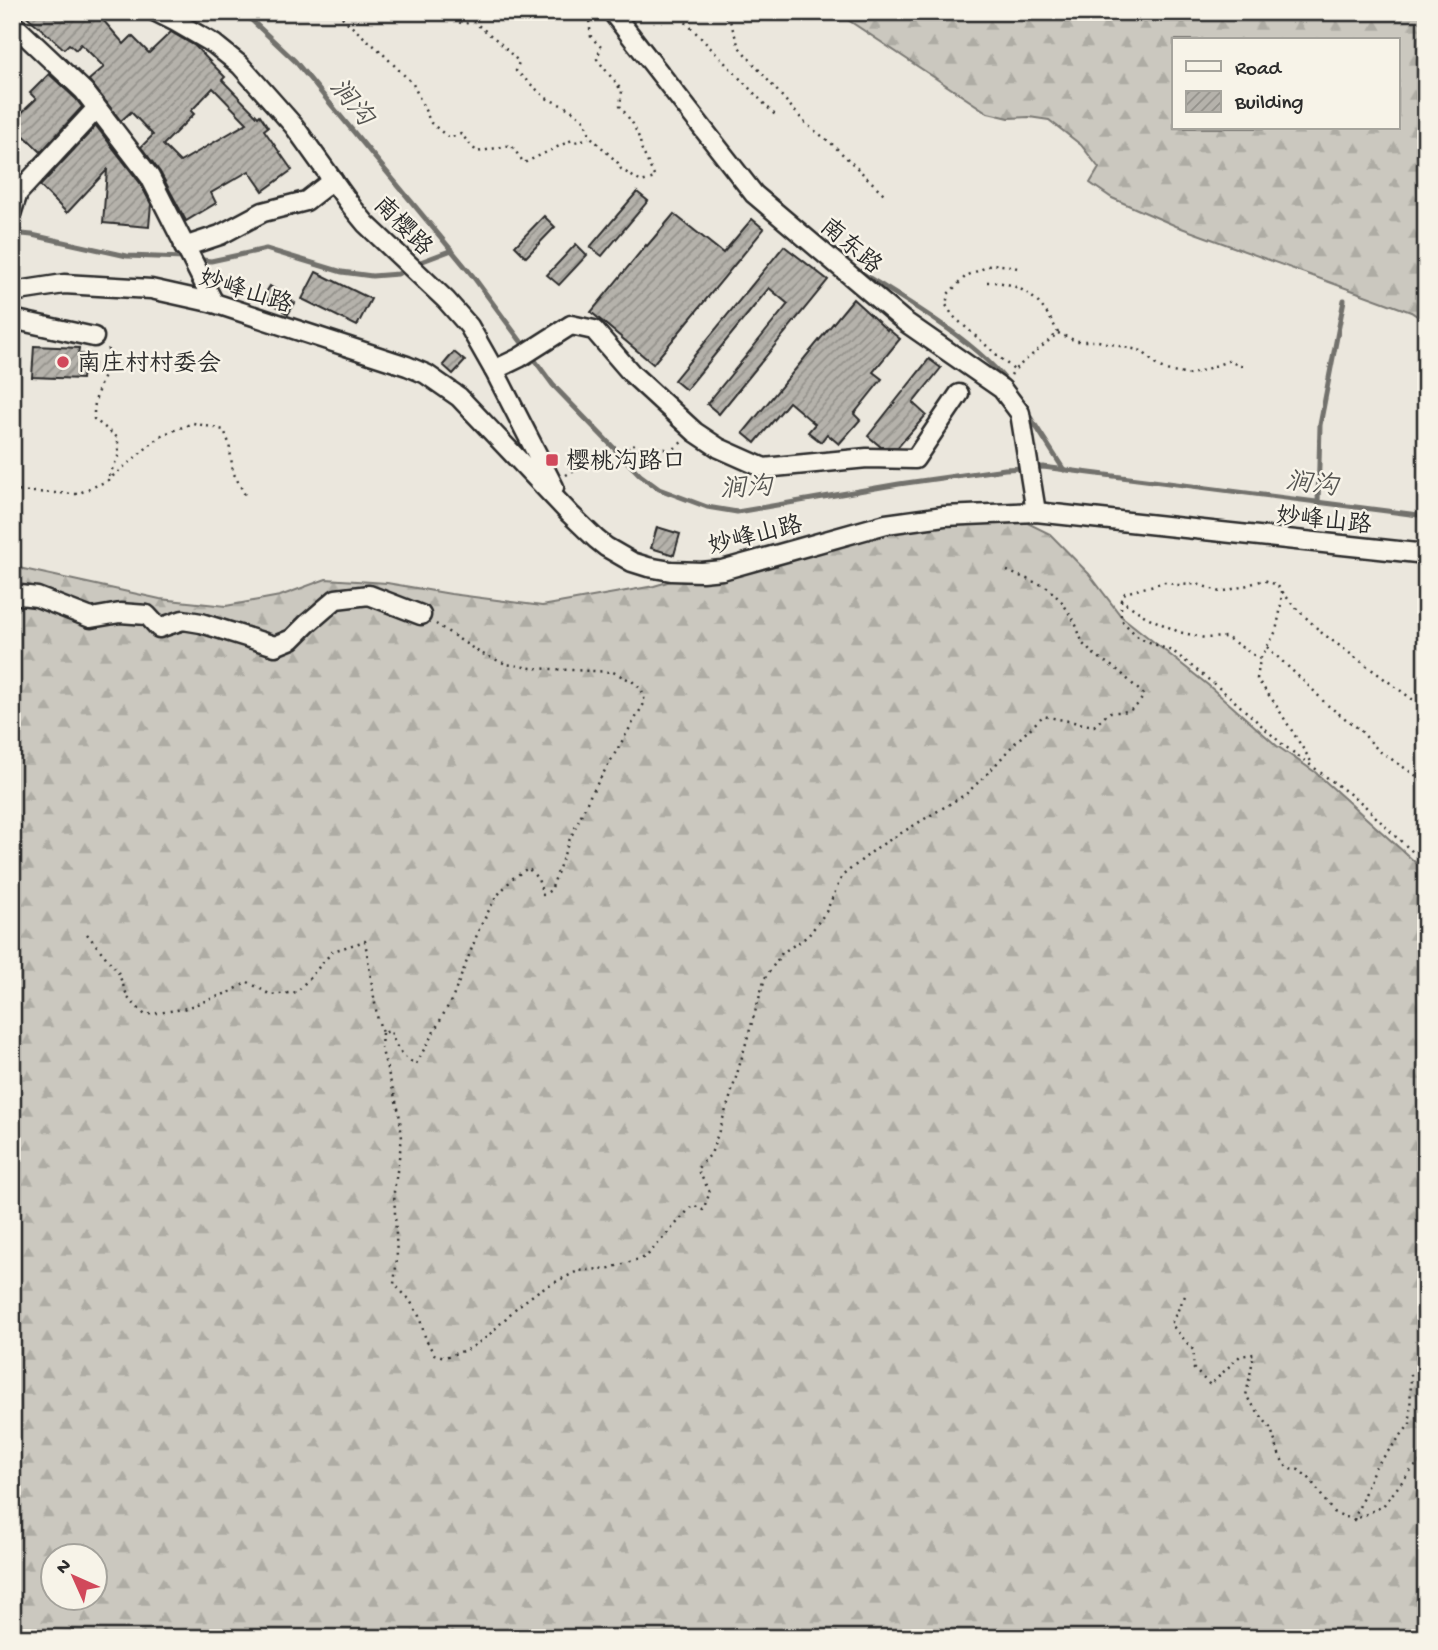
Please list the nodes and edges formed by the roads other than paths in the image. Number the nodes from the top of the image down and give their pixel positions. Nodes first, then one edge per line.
1 (156, 12) edge
2 (612, 12) edge
3 (12, 23) edge
4 (97, 108) junction
5 (333, 180) junction
6 (12, 211) edge
7 (188, 255) junction
8 (12, 292) edge
9 (214, 303) junction
10 (12, 319) edge
11 (94, 337) road end
12 (494, 370) junction
13 (959, 394) dead end
14 (1035, 512) junction
15 (570, 514) junction
16 (1426, 554) edge
17 (12, 594) edge
18 (421, 615) road end

1 - 5 street, 南樱路
2 - 14 street, 南东路
3 - 4 street
4 - 6 street
4 - 7 street
5 - 7 street
5 - 12 street, 南樱路
7 - 9 street
8 - 9 street, 妙峰山路
9 - 15 street, 妙峰山路
10 - 11 street
12 - 13 street
12 - 15 street, 南樱路
14 - 15 street, 妙峰山路
14 - 16 street, 妙峰山路
17 - 18 street

